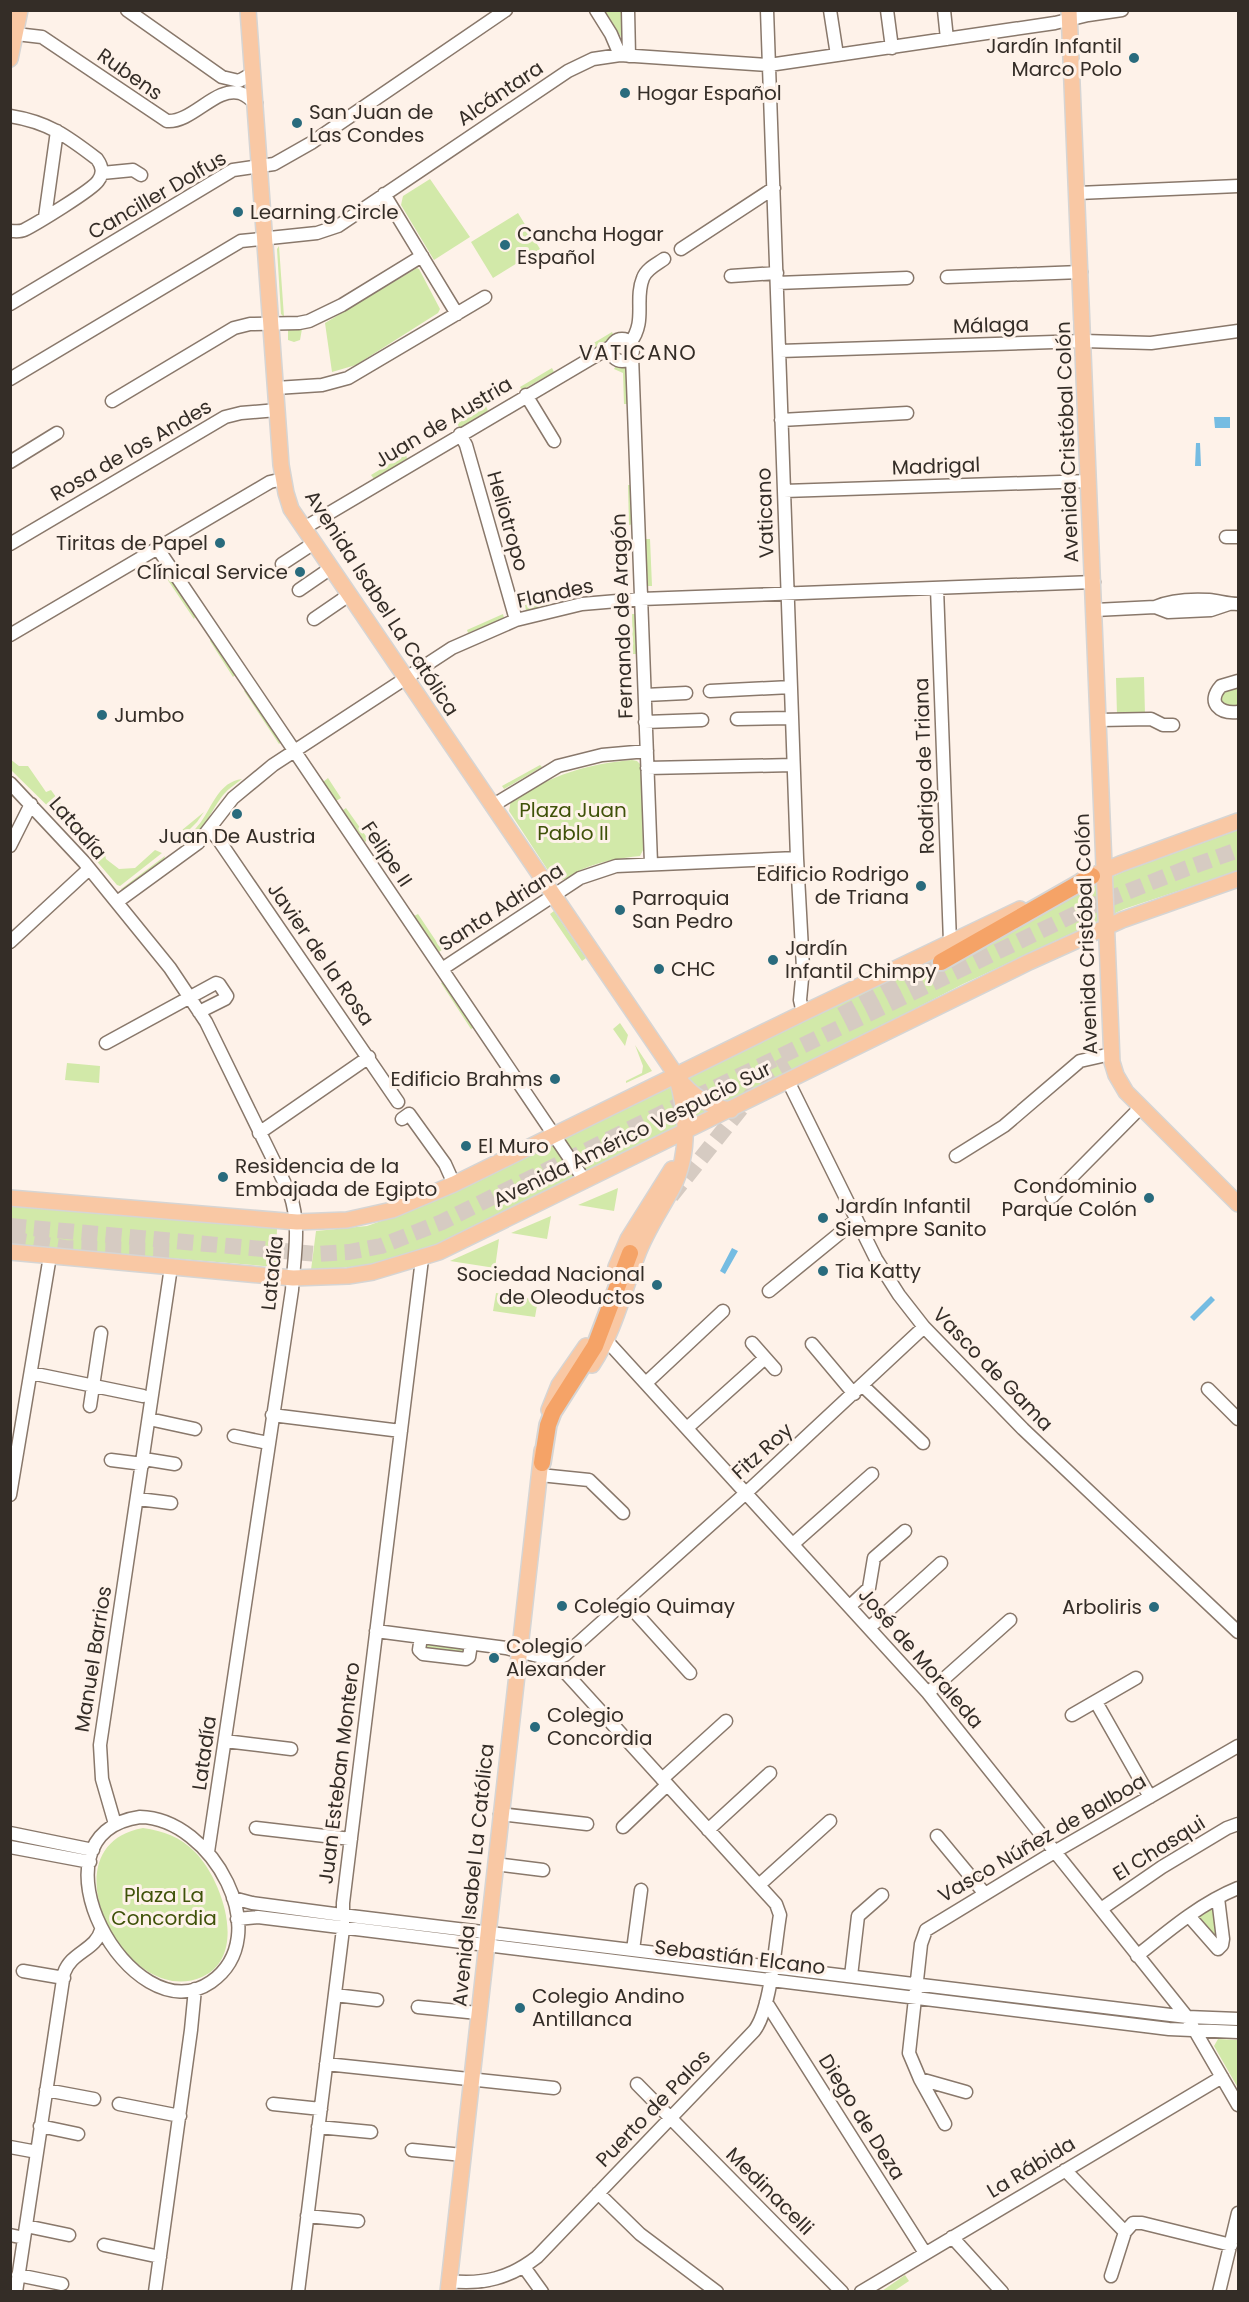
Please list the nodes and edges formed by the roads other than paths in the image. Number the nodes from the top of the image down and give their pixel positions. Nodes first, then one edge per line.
1 (20, 10) edge
2 (127, 10) edge
3 (248, 10) edge
4 (506, 10) edge
5 (596, 10) edge
6 (628, 10) edge
7 (767, 10) edge
8 (830, 10) edge
9 (887, 10) edge
10 (944, 10) edge
11 (1122, 10) edge
12 (487, 15) edge
13 (1070, 15) edge
14 (16, 34) junction
15 (947, 39) junction
16 (892, 48) junction
17 (625, 55) junction
18 (837, 55) junction
19 (10, 59) edge
20 (769, 65) junction
21 (253, 73) junction
22 (222, 77) junction
23 (223, 95) junction
24 (256, 103) junction
25 (10, 116) edge
26 (57, 131) junction
27 (261, 166) junction
28 (102, 173) junction
29 (141, 175) dead end
30 (1239, 186) edge
31 (774, 188) junction
32 (1078, 193) junction
33 (384, 194) junction
34 (45, 217) junction
35 (10, 231) edge
36 (266, 237) junction
37 (681, 249) dead end
38 (422, 256) junction
39 (664, 259) dead end
40 (1081, 272) junction
41 (731, 276) dead end
42 (947, 277) dead end
43 (777, 278) junction
44 (907, 278) dead end
45 (485, 297) dead end
46 (10, 304) edge
47 (457, 314) junction
48 (271, 323) junction
49 (1239, 331) edge
50 (1084, 341) junction
51 (630, 343) junction
52 (609, 351) junction
53 (780, 351) junction
54 (630, 362) junction
55 (10, 379) edge
56 (276, 388) junction
57 (526, 395) junction
58 (112, 401) dead end
59 (278, 410) junction
60 (907, 413) dead end
61 (782, 420) junction
62 (57, 433) dead end
63 (460, 434) junction
64 (554, 441) dead end
65 (10, 462) edge
66 (283, 479) junction
67 (1089, 481) junction
68 (784, 491) junction
69 (303, 528) junction
70 (314, 543) junction
71 (10, 544) edge
72 (158, 549) junction
73 (282, 564) dead end
74 (331, 568) junction
75 (1094, 582) junction
76 (937, 588) junction
77 (299, 590) dead end
78 (787, 594) junction
79 (349, 595) junction
80 (641, 599) junction
81 (1234, 604) edge
82 (1095, 610) junction
83 (314, 619) dead end
84 (516, 620) junction
85 (10, 635) edge
86 (405, 678) junction
87 (1239, 681) edge
88 (791, 687) junction
89 (710, 692) dead end
90 (686, 693) dead end
91 (645, 695) junction
92 (1239, 712) edge
93 (792, 718) junction
94 (737, 719) dead end
95 (702, 720) dead end
96 (1099, 720) junction
97 (645, 722) junction
98 (1173, 725) dead end
99 (294, 751) junction
100 (647, 751) junction
101 (793, 765) junction
102 (647, 768) junction
103 (10, 783) edge
104 (31, 804) junction
105 (492, 806) junction
106 (1239, 821) edge
107 (210, 830) junction
108 (10, 846) edge
109 (797, 858) junction
110 (651, 863) junction
111 (89, 869) junction
112 (1098, 873) junction
113 (1239, 879) edge
114 (552, 896) junction
115 (117, 902) junction
116 (1107, 926) junction
117 (10, 942) edge
118 (950, 942) junction
119 (941, 962) tunnel mouth
120 (442, 969) junction
121 (190, 998) junction
122 (199, 1012) junction
123 (803, 1012) junction
124 (106, 1043) dead end
125 (1111, 1054) junction
126 (369, 1057) junction
127 (676, 1075) junction
128 (788, 1081) junction
129 (398, 1102) dead end
130 (1140, 1108) junction
131 (731, 1110) junction
132 (402, 1119) dead end
133 (686, 1131) junction
134 (259, 1132) junction
135 (554, 1136) junction
136 (684, 1148) junction
137 (956, 1156) dead end
138 (585, 1181) junction
139 (454, 1184) junction
140 (1052, 1197) dead end
141 (10, 1198) edge
142 (1239, 1204) edge
143 (856, 1220) junction
144 (297, 1222) junction
145 (10, 1252) edge
146 (630, 1253) dead end
147 (50, 1256) junction
148 (422, 1258) junction
149 (171, 1268) junction
150 (292, 1278) junction
151 (769, 1291) dead end
152 (723, 1311) dead end
153 (924, 1327) junction
154 (101, 1333) dead end
155 (607, 1341) junction
156 (752, 1343) dead end
157 (812, 1344) dead end
158 (765, 1358) junction
159 (775, 1369) dead end
160 (31, 1373) junction
161 (646, 1383) junction
162 (93, 1386) junction
163 (1208, 1389) dead end
164 (859, 1390) junction
165 (144, 1396) dead end
166 (90, 1406) dead end
167 (273, 1415) junction
168 (149, 1419) junction
169 (1239, 1419) edge
170 (687, 1428) junction
171 (195, 1429) dead end
172 (401, 1431) junction
173 (234, 1436) dead end
174 (268, 1443) junction
175 (923, 1443) dead end
176 (111, 1460) dead end
177 (143, 1462) junction
178 (175, 1464) dead end
179 (541, 1469) junction
180 (872, 1474) dead end
181 (747, 1492) junction
182 (10, 1495) edge
183 (138, 1499) junction
184 (171, 1503) dead end
185 (623, 1513) dead end
186 (905, 1531) dead end
187 (793, 1544) junction
188 (941, 1563) dead end
189 (625, 1601) junction
190 (850, 1606) junction
191 (1010, 1620) dead end
192 (869, 1628) junction
193 (376, 1632) junction
194 (1239, 1632) edge
195 (520, 1651) junction
196 (554, 1660) junction
197 (690, 1673) dead end
198 (1136, 1678) dead end
199 (928, 1693) junction
200 (1096, 1701) junction
201 (1072, 1715) dead end
202 (726, 1721) dead end
203 (225, 1741) junction
204 (1239, 1746) edge
205 (291, 1749) dead end
206 (770, 1773) dead end
207 (665, 1782) junction
208 (1150, 1797) junction
209 (501, 1814) junction
210 (830, 1821) dead end
211 (115, 1824) junction
212 (587, 1824) dead end
213 (1239, 1824) edge
214 (623, 1827) dead end
215 (256, 1828) dead end
216 (708, 1830) junction
217 (10, 1833) edge
218 (937, 1836) dead end
219 (351, 1839) junction
220 (10, 1847) edge
221 (1056, 1851) junction
222 (208, 1852) junction
223 (91, 1856) junction
224 (495, 1864) junction
225 (543, 1870) dead end
226 (759, 1885) junction
227 (1239, 1888) edge
228 (641, 1890) dead end
229 (985, 1894) junction
230 (882, 1895) dead end
231 (233, 1898) junction
232 (1218, 1898) junction
233 (1101, 1909) junction
234 (342, 1915) junction
235 (1189, 1916) junction
236 (237, 1919) junction
237 (343, 1929) junction
238 (101, 1930) junction
239 (486, 1940) junction
240 (96, 1942) junction
241 (110, 1946) junction
242 (633, 1950) junction
243 (655, 1953) junction
244 (1137, 1956) junction
245 (653, 1967) junction
246 (771, 1967) junction
247 (23, 1971) dead end
248 (851, 1976) junction
249 (64, 1978) junction
250 (769, 1981) junction
251 (916, 1983) junction
252 (195, 1989) junction
253 (335, 1995) junction
254 (914, 1998) junction
255 (377, 2000) dead end
256 (766, 2002) junction
257 (418, 2007) dead end
258 (478, 2013) junction
259 (1187, 2017) junction
260 (1239, 2019) edge
261 (1197, 2031) junction
262 (1239, 2032) edge
263 (326, 2064) junction
264 (1222, 2077) junction
265 (920, 2079) junction
266 (471, 2080) junction
267 (637, 2084) dead end
268 (554, 2088) dead end
269 (46, 2090) junction
270 (966, 2092) dead end
271 (94, 2099) dead end
272 (119, 2104) dead end
273 (273, 2104) dead end
274 (1239, 2105) edge
275 (321, 2109) junction
276 (180, 2116) junction
277 (670, 2118) junction
278 (945, 2124) dead end
279 (40, 2126) junction
280 (318, 2127) junction
281 (371, 2132) dead end
282 (78, 2134) dead end
283 (10, 2147) edge
284 (412, 2150) dead end
285 (37, 2152) junction
286 (463, 2155) junction
287 (1065, 2170) junction
288 (598, 2193) junction
289 (1239, 2213) edge
290 (308, 2216) junction
291 (358, 2221) dead end
292 (25, 2232) junction
293 (1125, 2232) junction
294 (10, 2235) edge
295 (69, 2235) dead end
296 (952, 2237) junction
297 (104, 2245) dead end
298 (1231, 2245) junction
299 (925, 2253) junction
300 (160, 2257) junction
301 (524, 2267) junction
302 (18, 2275) junction
303 (1111, 2276) dead end
304 (62, 2284) dead end
305 (448, 2286) edge
306 (16, 2292) edge
307 (155, 2292) edge
308 (298, 2292) edge
309 (542, 2292) edge
310 (717, 2292) edge
311 (842, 2292) edge
312 (861, 2292) edge
313 (1002, 2292) edge
314 (1219, 2292) edge

1 - 14 main road
2 - 22 street
3 - 21 main road, Avenida Isabel La Católica
4 - 12 street, Canciller Dolfus
5 - 17 street
6 - 17 street
7 - 20 street, Vaticano
8 - 18 street
9 - 16 street
10 - 15 street
11 - 13 street, Alcántara
12 - 27 street, Canciller Dolfus
13 - 15 street, Alcántara
13 - 32 main road, Avenida Cristóbal Colón
14 - 19 main road
14 - 23 street, Rubens
15 - 16 street, Alcántara
16 - 18 street, Alcántara
17 - 20 street, Alcántara
17 - 33 street, Alcántara
18 - 20 street, Alcántara
20 - 31 street, Vaticano
21 - 22 street
21 - 24 main road, Avenida Isabel La Católica
22 - 23 street
23 - 24 street
24 - 27 main road, Avenida Isabel La Católica
25 - 26 street
26 - 28 street
26 - 34 street
27 - 36 main road, Avenida Isabel La Católica
27 - 46 street, Canciller Dolfus
28 - 29 street
28 - 34 street
30 - 32 street
31 - 37 street
31 - 43 street, Vaticano
32 - 40 main road, Avenida Cristóbal Colón
33 - 36 street, Alcántara
33 - 38 street
34 - 35 street
36 - 48 main road, Avenida Isabel La Católica
36 - 55 street, Alcántara
38 - 47 street
38 - 48 street
39 - 51 street
40 - 42 street
40 - 50 main road, Avenida Cristóbal Colón
41 - 43 street
43 - 44 street
43 - 53 street, Vaticano
45 - 47 street
47 - 56 street
48 - 56 main road, Avenida Isabel La Católica
48 - 58 street
49 - 50 street, Málaga
50 - 53 street, Málaga
50 - 67 main road, Avenida Cristóbal Colón
51 - 52 street
51 - 54 street
52 - 54 street
52 - 57 street, Juan de Austria
53 - 61 street, Vaticano
54 - 80 street, Fernando de Aragón
56 - 59 main road, Avenida Isabel La Católica
57 - 63 street, Juan de Austria
57 - 64 street
59 - 66 main road, Avenida Isabel La Católica
59 - 71 street, Rosa de los Andes
60 - 61 street
61 - 68 street, Vaticano
62 - 65 street
63 - 69 street, Juan de Austria
63 - 84 street, Heliotropo
66 - 69 main road, Avenida Isabel La Católica
66 - 72 street
67 - 68 street, Madrigal
67 - 75 main road, Avenida Cristóbal Colón
68 - 78 street, Vaticano
69 - 70 main road, Avenida Isabel La Católica
70 - 73 street
70 - 74 main road, Avenida Isabel La Católica
72 - 85 street
72 - 99 street, Felipe II
74 - 77 street
74 - 79 main road, Avenida Isabel La Católica
75 - 76 street, Flandes
75 - 82 main road, Avenida Cristóbal Colón
76 - 78 street, Flandes
76 - 118 street, Rodrigo de Triana
78 - 80 street, Flandes
78 - 88 street, Vaticano
79 - 83 street
79 - 86 main road, Avenida Isabel La Católica
80 - 84 street, Flandes
80 - 91 street, Fernando de Aragón
81 - 82 street
82 - 96 main road, Avenida Cristóbal Colón
84 - 86 street, Flandes
86 - 99 street, Flandes
86 - 105 main road, Avenida Isabel La Católica
87 - 92 street
88 - 89 street
88 - 93 street, Vaticano
90 - 91 street
91 - 97 street, Fernando de Aragón
93 - 94 street
93 - 101 street, Vaticano
95 - 97 street
96 - 98 street
96 - 112 main road, Avenida Cristóbal Colón
97 - 100 street, Fernando de Aragón
99 - 107 street, Flandes
99 - 120 street, Felipe II
100 - 102 street, Fernando de Aragón
100 - 105 street
101 - 102 street
101 - 109 street, Vaticano
102 - 110 street, Fernando de Aragón
103 - 104 street, Latadía
104 - 108 street
104 - 111 street, Latadía
105 - 114 main road, Avenida Isabel La Católica
106 - 112 main road, Avenida Américo Vespucio Sur
107 - 115 street, Flandes
107 - 126 street, Javier de la Rosa
109 - 110 street, Santa Adriana
109 - 123 street, Vaticano
110 - 114 street, Santa Adriana
111 - 115 street, Latadía
111 - 117 street
112 - 116 main road, Avenida Cristóbal Colón
112 - 118 main road, Avenida Américo Vespucio Sur
112 - 119 highway
113 - 116 main road, Avenida Américo Vespucio Sur
114 - 120 street, Santa Adriana
114 - 127 main road, Avenida Isabel La Católica
115 - 121 street, Latadía
116 - 125 main road, Avenida Cristóbal Colón
116 - 128 main road, Avenida Américo Vespucio Sur
118 - 123 main road, Avenida Américo Vespucio Sur
120 - 135 street, Felipe II
121 - 122 street, Latadía
121 - 122 street
121 - 124 street
122 - 134 street, Latadía
123 - 127 main road, Avenida Américo Vespucio Sur
125 - 130 main road, Avenida Cristóbal Colón
125 - 137 street
126 - 129 street, Javier de la Rosa
126 - 134 street
127 - 131 main road
127 - 133 main road, Avenida Isabel La Católica
127 - 135 main road, Avenida Américo Vespucio Sur
128 - 131 main road, Avenida Américo Vespucio Sur
128 - 143 street, Vasco de Gama
130 - 140 street
130 - 142 main road, Avenida Cristóbal Colón
131 - 133 main road, Avenida Américo Vespucio Sur
132 - 139 street
133 - 136 main road, Avenida Isabel La Católica
133 - 138 main road, Avenida Américo Vespucio Sur
134 - 144 street, Latadía
135 - 138 street, Felipe II
135 - 139 main road, Avenida Américo Vespucio Sur
136 - 155 main road, Avenida Isabel La Católica
136 - 179 main road, Avenida Isabel La Católica
138 - 148 main road, Avenida Américo Vespucio Sur
139 - 144 main road, Avenida Américo Vespucio Sur
141 - 144 main road, Avenida Américo Vespucio Sur
143 - 151 street
143 - 153 street, Vasco de Gama
144 - 150 street, Latadía
145 - 147 main road, Avenida Américo Vespucio Sur
146 - 179 highway
147 - 149 main road, Avenida Américo Vespucio Sur
147 - 160 street
148 - 150 main road, Avenida Américo Vespucio Sur
148 - 172 street, Juan Esteban Montero
149 - 150 main road, Avenida Américo Vespucio Sur
149 - 168 street, Manuel Barrios
150 - 167 street, Latadía
152 - 161 street
153 - 164 street, Fitz Roy
153 - 194 street, Vasco de Gama
154 - 162 street
155 - 161 street, José de Moraleda
155 - 179 main road, Avenida Isabel La Católica
156 - 158 street
157 - 164 street
158 - 159 street
158 - 170 street
160 - 162 street
160 - 182 street
161 - 170 street, José de Moraleda
162 - 165 street
162 - 166 street
163 - 169 street
164 - 175 street
164 - 181 street, Fitz Roy
167 - 172 street
167 - 174 street, Latadía
168 - 171 street
168 - 177 street, Manuel Barrios
170 - 181 street, José de Moraleda
172 - 193 street, Juan Esteban Montero
173 - 174 street
174 - 203 street, Latadía
176 - 177 street
177 - 178 street
177 - 183 street, Manuel Barrios
179 - 185 street
179 - 195 main road, Avenida Isabel La Católica
180 - 187 street
181 - 187 street, José de Moraleda
181 - 189 street, Fitz Roy
183 - 184 street
183 - 211 street, Manuel Barrios
186 - 190 street
187 - 190 street, José de Moraleda
188 - 192 street
189 - 196 street, Fitz Roy
189 - 197 street
190 - 192 street, José de Moraleda
191 - 199 street
192 - 199 street, José de Moraleda
193 - 195 street
193 - 219 street, Juan Esteban Montero
195 - 196 street
195 - 209 main road, Avenida Isabel La Católica
196 - 207 street, Puerto de Palos
198 - 200 street
199 - 221 street, José de Moraleda
200 - 201 street
200 - 208 street
202 - 207 street
203 - 205 street
203 - 222 street, Latadía
204 - 208 street, Vasco Núñez de Balboa
206 - 216 street
207 - 214 street
207 - 216 street, Puerto de Palos
208 - 221 street, Vasco Núñez de Balboa
209 - 212 street
209 - 224 main road, Avenida Isabel La Católica
210 - 226 street
211 - 222 street
211 - 223 street
213 - 233 street, El Chasqui
215 - 219 street
216 - 226 street, Puerto de Palos
217 - 223 street
218 - 229 street
219 - 234 street, Juan Esteban Montero
220 - 223 street
221 - 229 street, Vasco Núñez de Balboa
221 - 233 street, José de Moraleda
222 - 231 street
223 - 238 street
224 - 225 street
224 - 239 main road, Avenida Isabel La Católica
226 - 246 street, Puerto de Palos
227 - 232 street
228 - 242 street, Sebastián Elcano
229 - 251 street, Vasco Núñez de Balboa
230 - 248 street
231 - 234 street, Sebastián Elcano
231 - 236 street
232 - 235 street
232 - 235 street
233 - 244 street, José de Moraleda
234 - 237 street, Juan Esteban Montero
234 - 239 street, Sebastián Elcano
235 - 244 street
236 - 237 street, Sebastián Elcano
236 - 252 street
237 - 239 street, Sebastián Elcano
237 - 253 street, Juan Esteban Montero
238 - 240 street
238 - 241 street
239 - 242 street, Sebastián Elcano
239 - 245 street, Sebastián Elcano
239 - 258 main road, Avenida Isabel La Católica
240 - 241 street
240 - 249 street
241 - 252 street
242 - 243 street, Sebastián Elcano
243 - 245 street
243 - 246 street, Sebastián Elcano
244 - 259 street, José de Moraleda
245 - 250 street, Sebastián Elcano
246 - 248 street, Sebastián Elcano
246 - 250 street, Puerto de Palos
247 - 249 street
248 - 251 street, Sebastián Elcano
249 - 269 street
250 - 254 street, Sebastián Elcano
250 - 256 street, Puerto de Palos
251 - 254 street, Vasco Núñez de Balboa
251 - 259 street, Sebastián Elcano
252 - 276 street
253 - 255 street
253 - 263 street, Juan Esteban Montero
254 - 261 street, Sebastián Elcano
254 - 265 street, Vasco Núñez de Balboa
256 - 277 street, Puerto de Palos
256 - 299 street, Diego de Deza
257 - 258 street
258 - 266 main road, Avenida Isabel La Católica
259 - 260 street, Sebastián Elcano
259 - 261 street, José de Moraleda
261 - 262 street, Sebastián Elcano
261 - 264 street, José de Moraleda
263 - 266 street
263 - 275 street, Juan Esteban Montero
264 - 274 street, José de Moraleda
264 - 287 street, La Rábida
265 - 270 street
265 - 278 street, Vasco Núñez de Balboa
266 - 268 street
266 - 286 main road, Avenida Isabel La Católica
267 - 277 street, Medinacelli
269 - 271 street
269 - 279 street
272 - 276 street
273 - 275 street
275 - 280 street, Juan Esteban Montero
276 - 300 street
277 - 288 street, Puerto de Palos
277 - 311 street, Medinacelli
279 - 282 street
279 - 285 street
280 - 281 street
280 - 290 street, Juan Esteban Montero
283 - 285 street
284 - 286 street
285 - 292 street
286 - 305 main road, Avenida Isabel La Católica
287 - 293 street
287 - 296 street, La Rábida
288 - 301 street, Puerto de Palos
288 - 310 street
289 - 298 street
290 - 291 street
290 - 308 street, Juan Esteban Montero
292 - 294 street
292 - 295 street
292 - 302 street
293 - 298 street
293 - 303 street
296 - 299 street, La Rábida
296 - 313 street
297 - 300 street
298 - 314 street
299 - 312 street, La Rábida
300 - 307 street
301 - 305 street, Puerto de Palos
301 - 309 street
302 - 304 street
302 - 306 street

